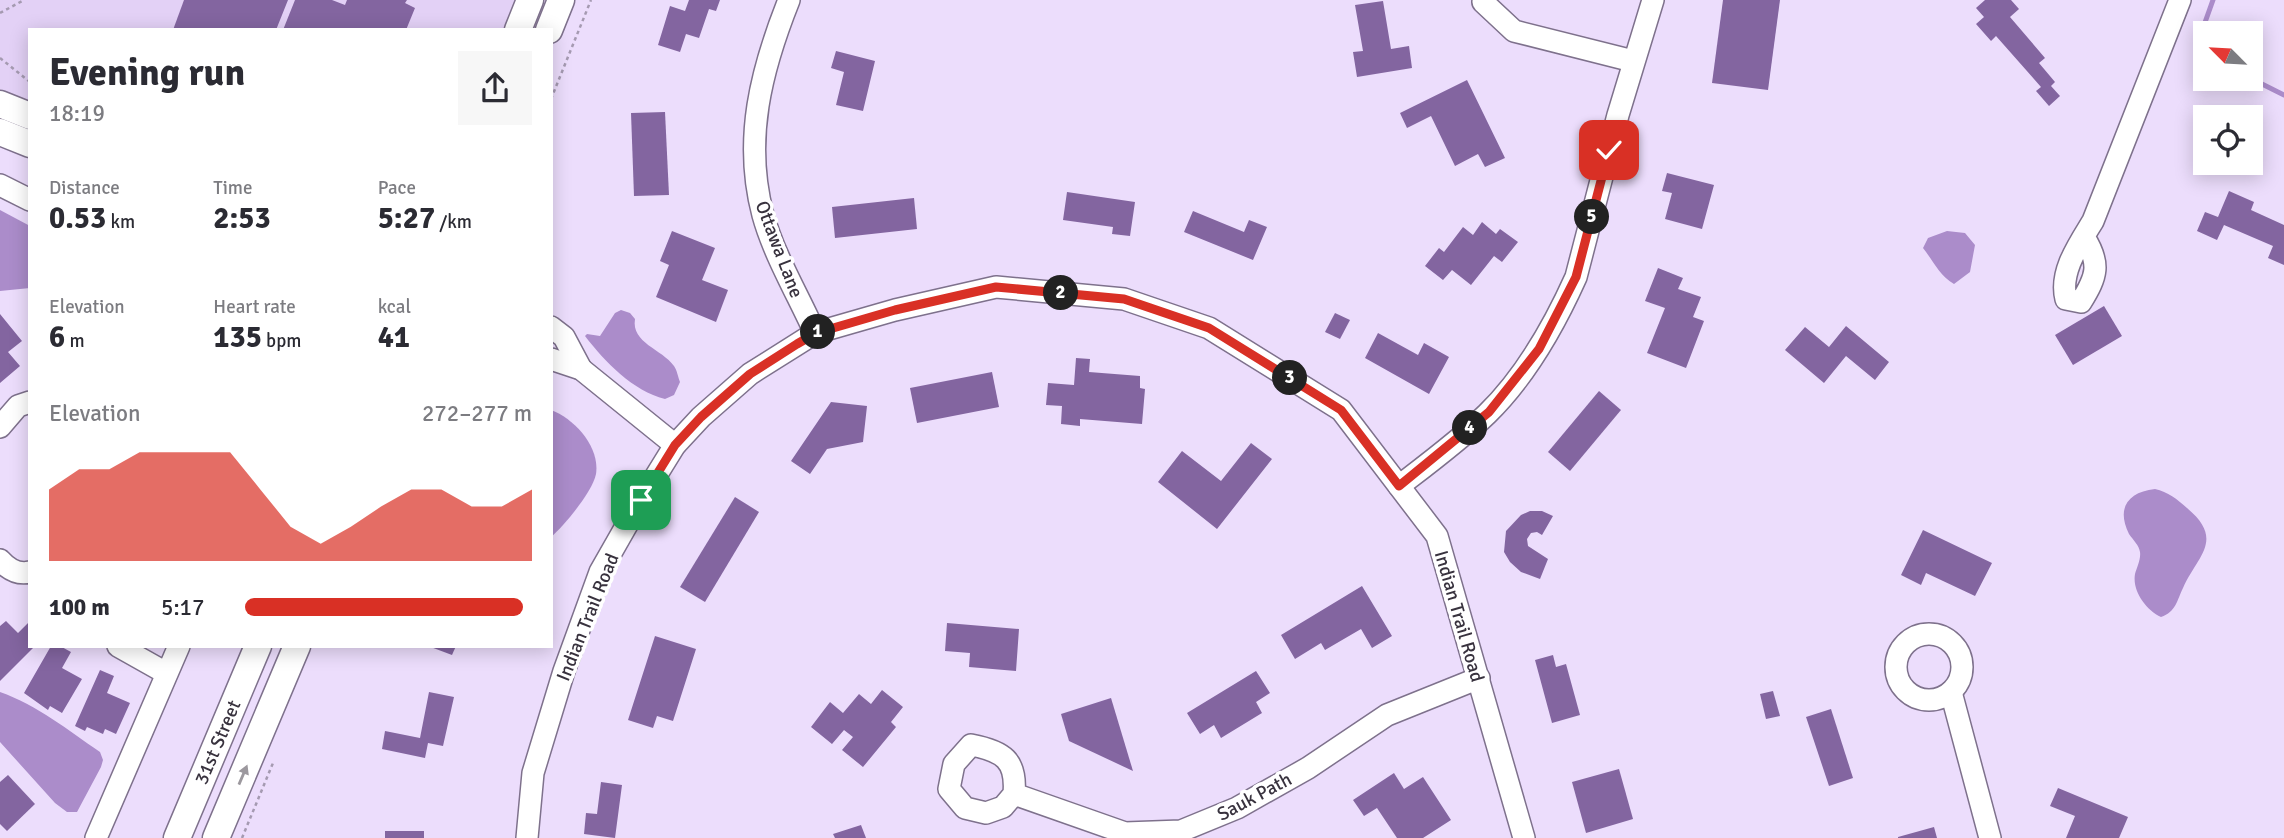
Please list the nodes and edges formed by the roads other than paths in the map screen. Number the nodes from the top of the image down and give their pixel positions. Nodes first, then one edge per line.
1 (530, 0) edge
2 (561, 0) edge
3 (789, 0) edge
4 (1653, 0) edge
5 (2180, 0) edge
6 (1483, 2) dead end
7 (519, 28) edge
8 (550, 28) edge
9 (1633, 61) junction
10 (0, 104) edge
11 (28, 115) edge
12 (0, 132) edge
13 (28, 143) edge
14 (0, 185) edge
15 (28, 199) edge
16 (2084, 237) dead end
17 (553, 329) edge
18 (816, 333) junction
19 (553, 360) edge
20 (582, 369) junction
21 (28, 403) edge
22 (0, 427) edge
23 (675, 445) junction
24 (1399, 486) junction
25 (0, 560) edge
26 (28, 572) edge
27 (122, 648) edge
28 (178, 648) edge
29 (257, 648) edge
30 (296, 648) edge
31 (166, 673) junction
32 (1479, 678) junction
33 (1951, 692) dead end
34 (1014, 794) dead end
35 (96, 838) edge
36 (177, 838) edge
37 (216, 838) edge
38 (527, 838) edge
39 (1524, 838) edge
40 (1990, 838) edge

1 - 7 main road
2 - 8 main road
3 - 18 street, Ottawa Lane
4 - 9 street
5 - 16 street
6 - 9 street
9 - 24 street
10 - 11 main road
12 - 13 main road
14 - 15 street
17 - 20 street
18 - 23 street, Indian Trail Road
18 - 24 street, Indian Trail Road
19 - 20 street
20 - 23 street
21 - 22 street
23 - 38 street, Indian Trail Road
24 - 32 street, Indian Trail Road
25 - 26 street
27 - 31 street
28 - 31 street
29 - 36 main road, 31st Street
37 -> 30 main road, 31st Street
31 - 35 street
32 - 34 street, Sauk Path
32 - 39 street, Indian Trail Road
33 - 40 street

